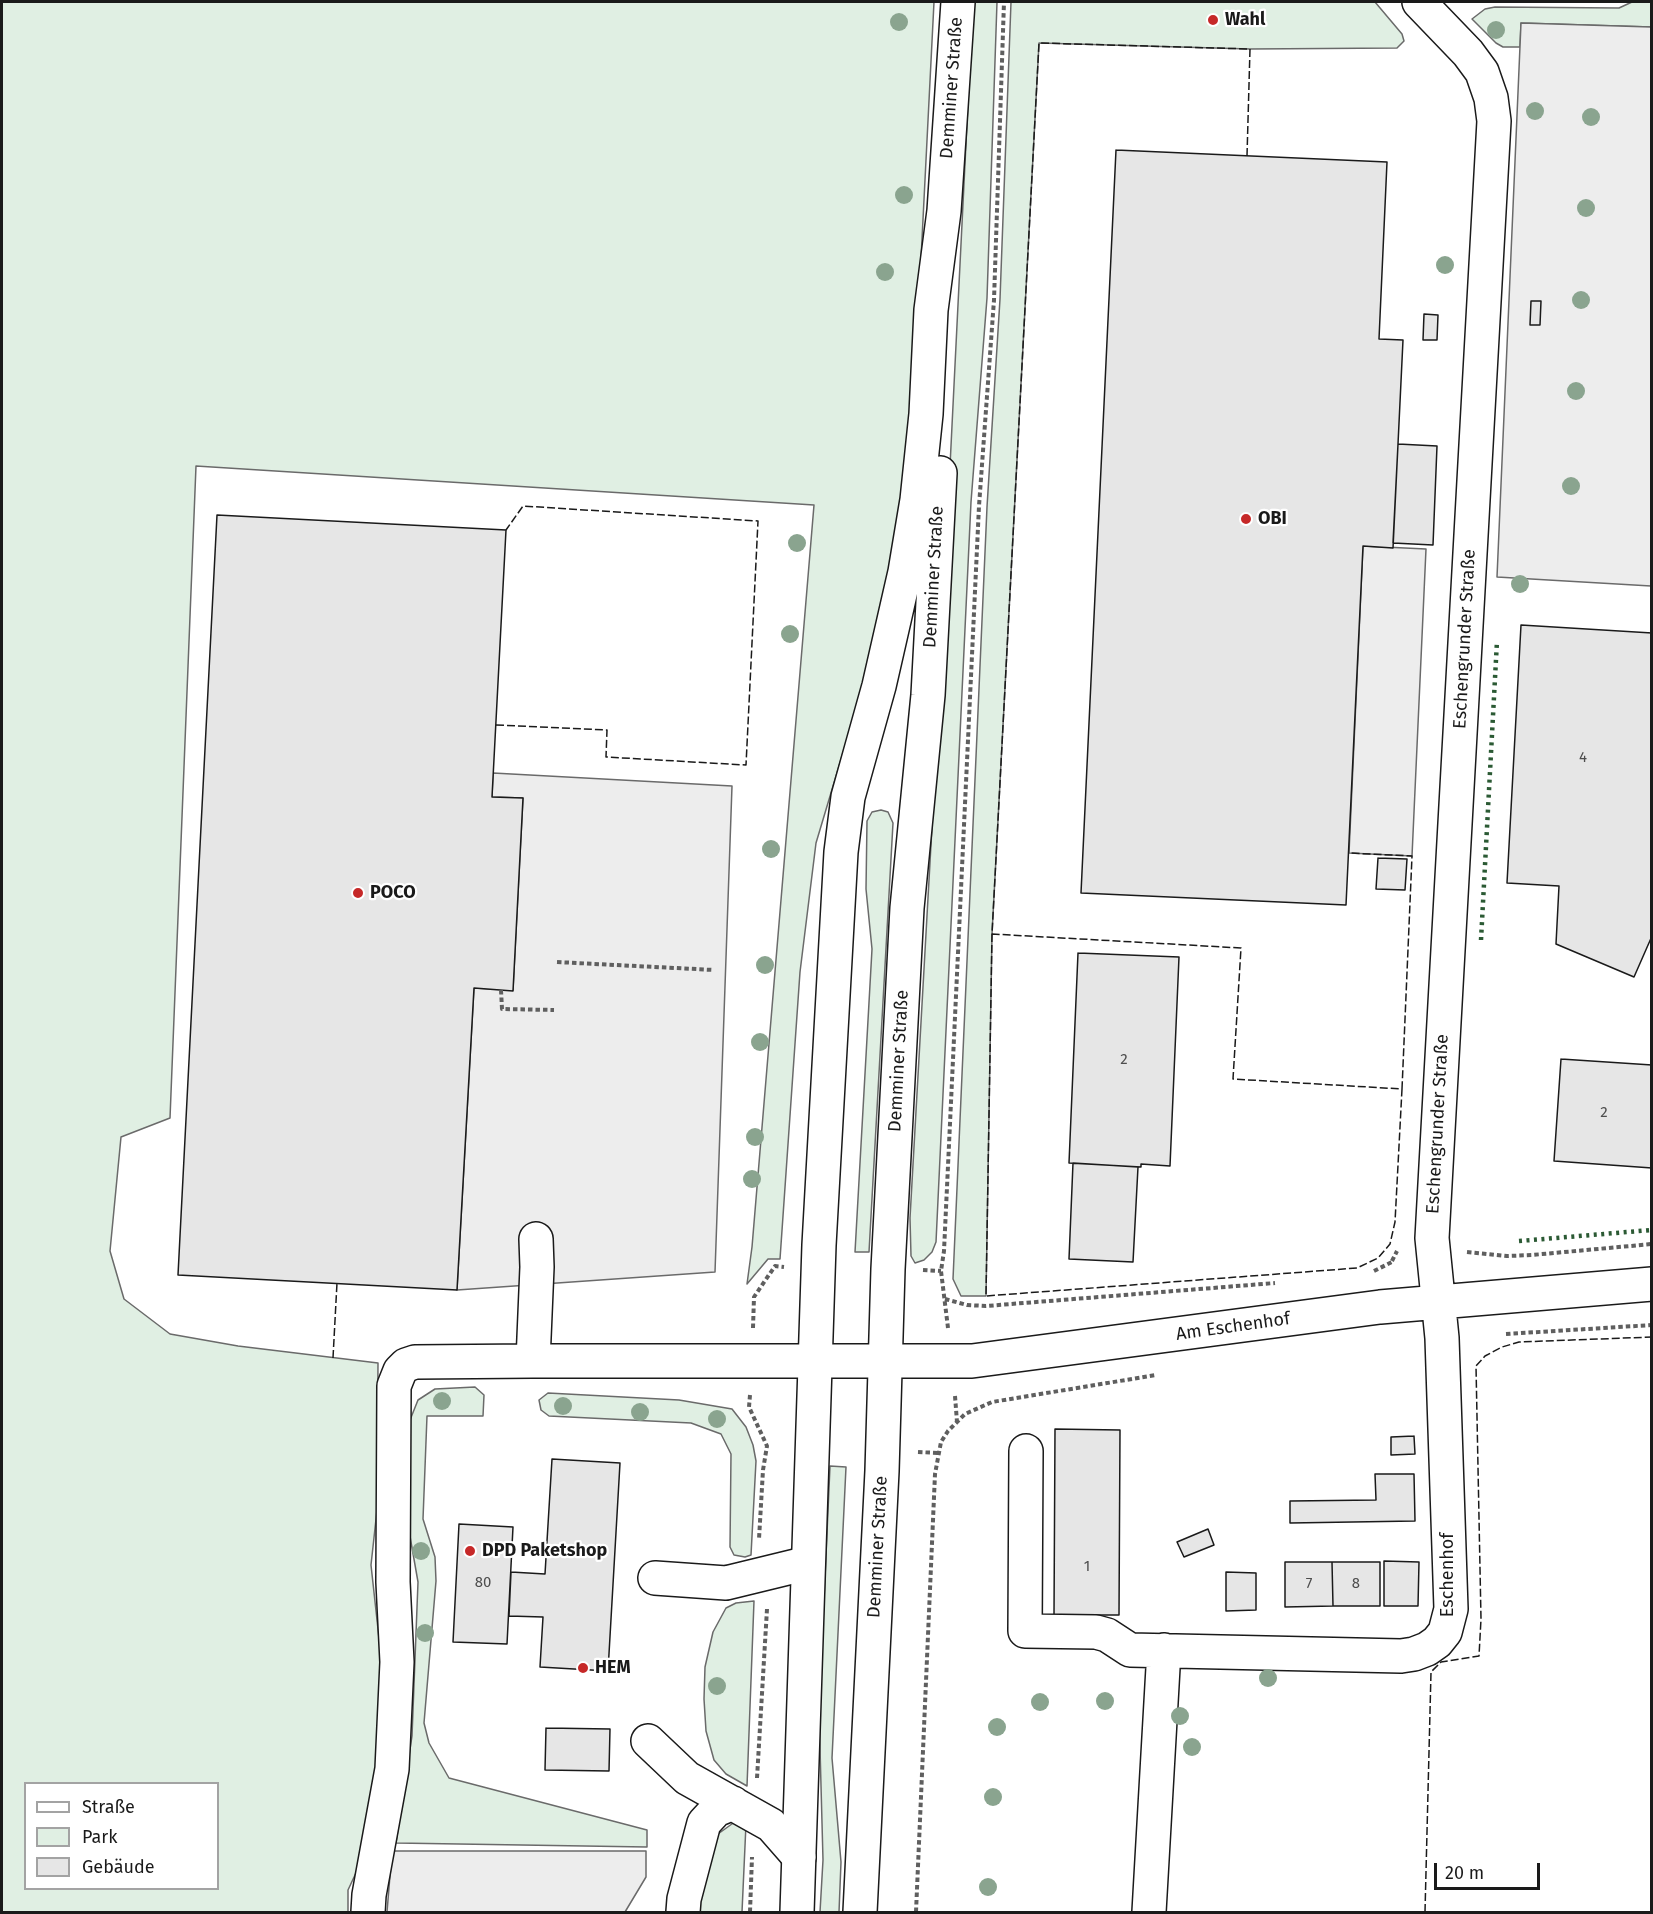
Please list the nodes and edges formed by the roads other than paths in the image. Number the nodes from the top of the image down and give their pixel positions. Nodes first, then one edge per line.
1 (958, 2) edge
2 (1419, 2) edge
3 (944, 211) junction
4 (536, 1239) dead end
5 (1652, 1284) edge
6 (1437, 1302) junction
7 (814, 1360) junction
8 (533, 1361) junction
9 (885, 1361) junction
10 (1026, 1451) dead end
11 (808, 1563) junction
12 (655, 1578) dead end
13 (1164, 1650) junction
14 (648, 1741) dead end
15 (733, 1803) junction
16 (799, 1857) junction
17 (684, 1906) edge
18 (368, 1912) edge
19 (797, 1912) edge
20 (860, 1912) edge
21 (1149, 1912) edge

1 - 3 main road, Demminer Straße
2 - 6 main road, Eschengrunder Straße
3 - 7 main road, Demminer Straße
3 - 9 main road, Demminer Straße
4 - 8 main road
5 - 6 main road, Am Eschenhof
6 - 9 main road, Am Eschenhof
6 - 13 main road, Eschenhof
7 - 8 main road
7 - 9 main road, Am Eschenhof
7 - 11 main road, Demminer Straße
8 - 18 main road
9 - 20 main road, Demminer Straße
10 - 13 main road, Eschenhof
11 - 12 main road
11 - 16 main road, Demminer Straße
13 - 21 main road
14 - 15 main road
15 - 16 main road
15 - 17 main road
16 - 19 main road, Demminer Straße

